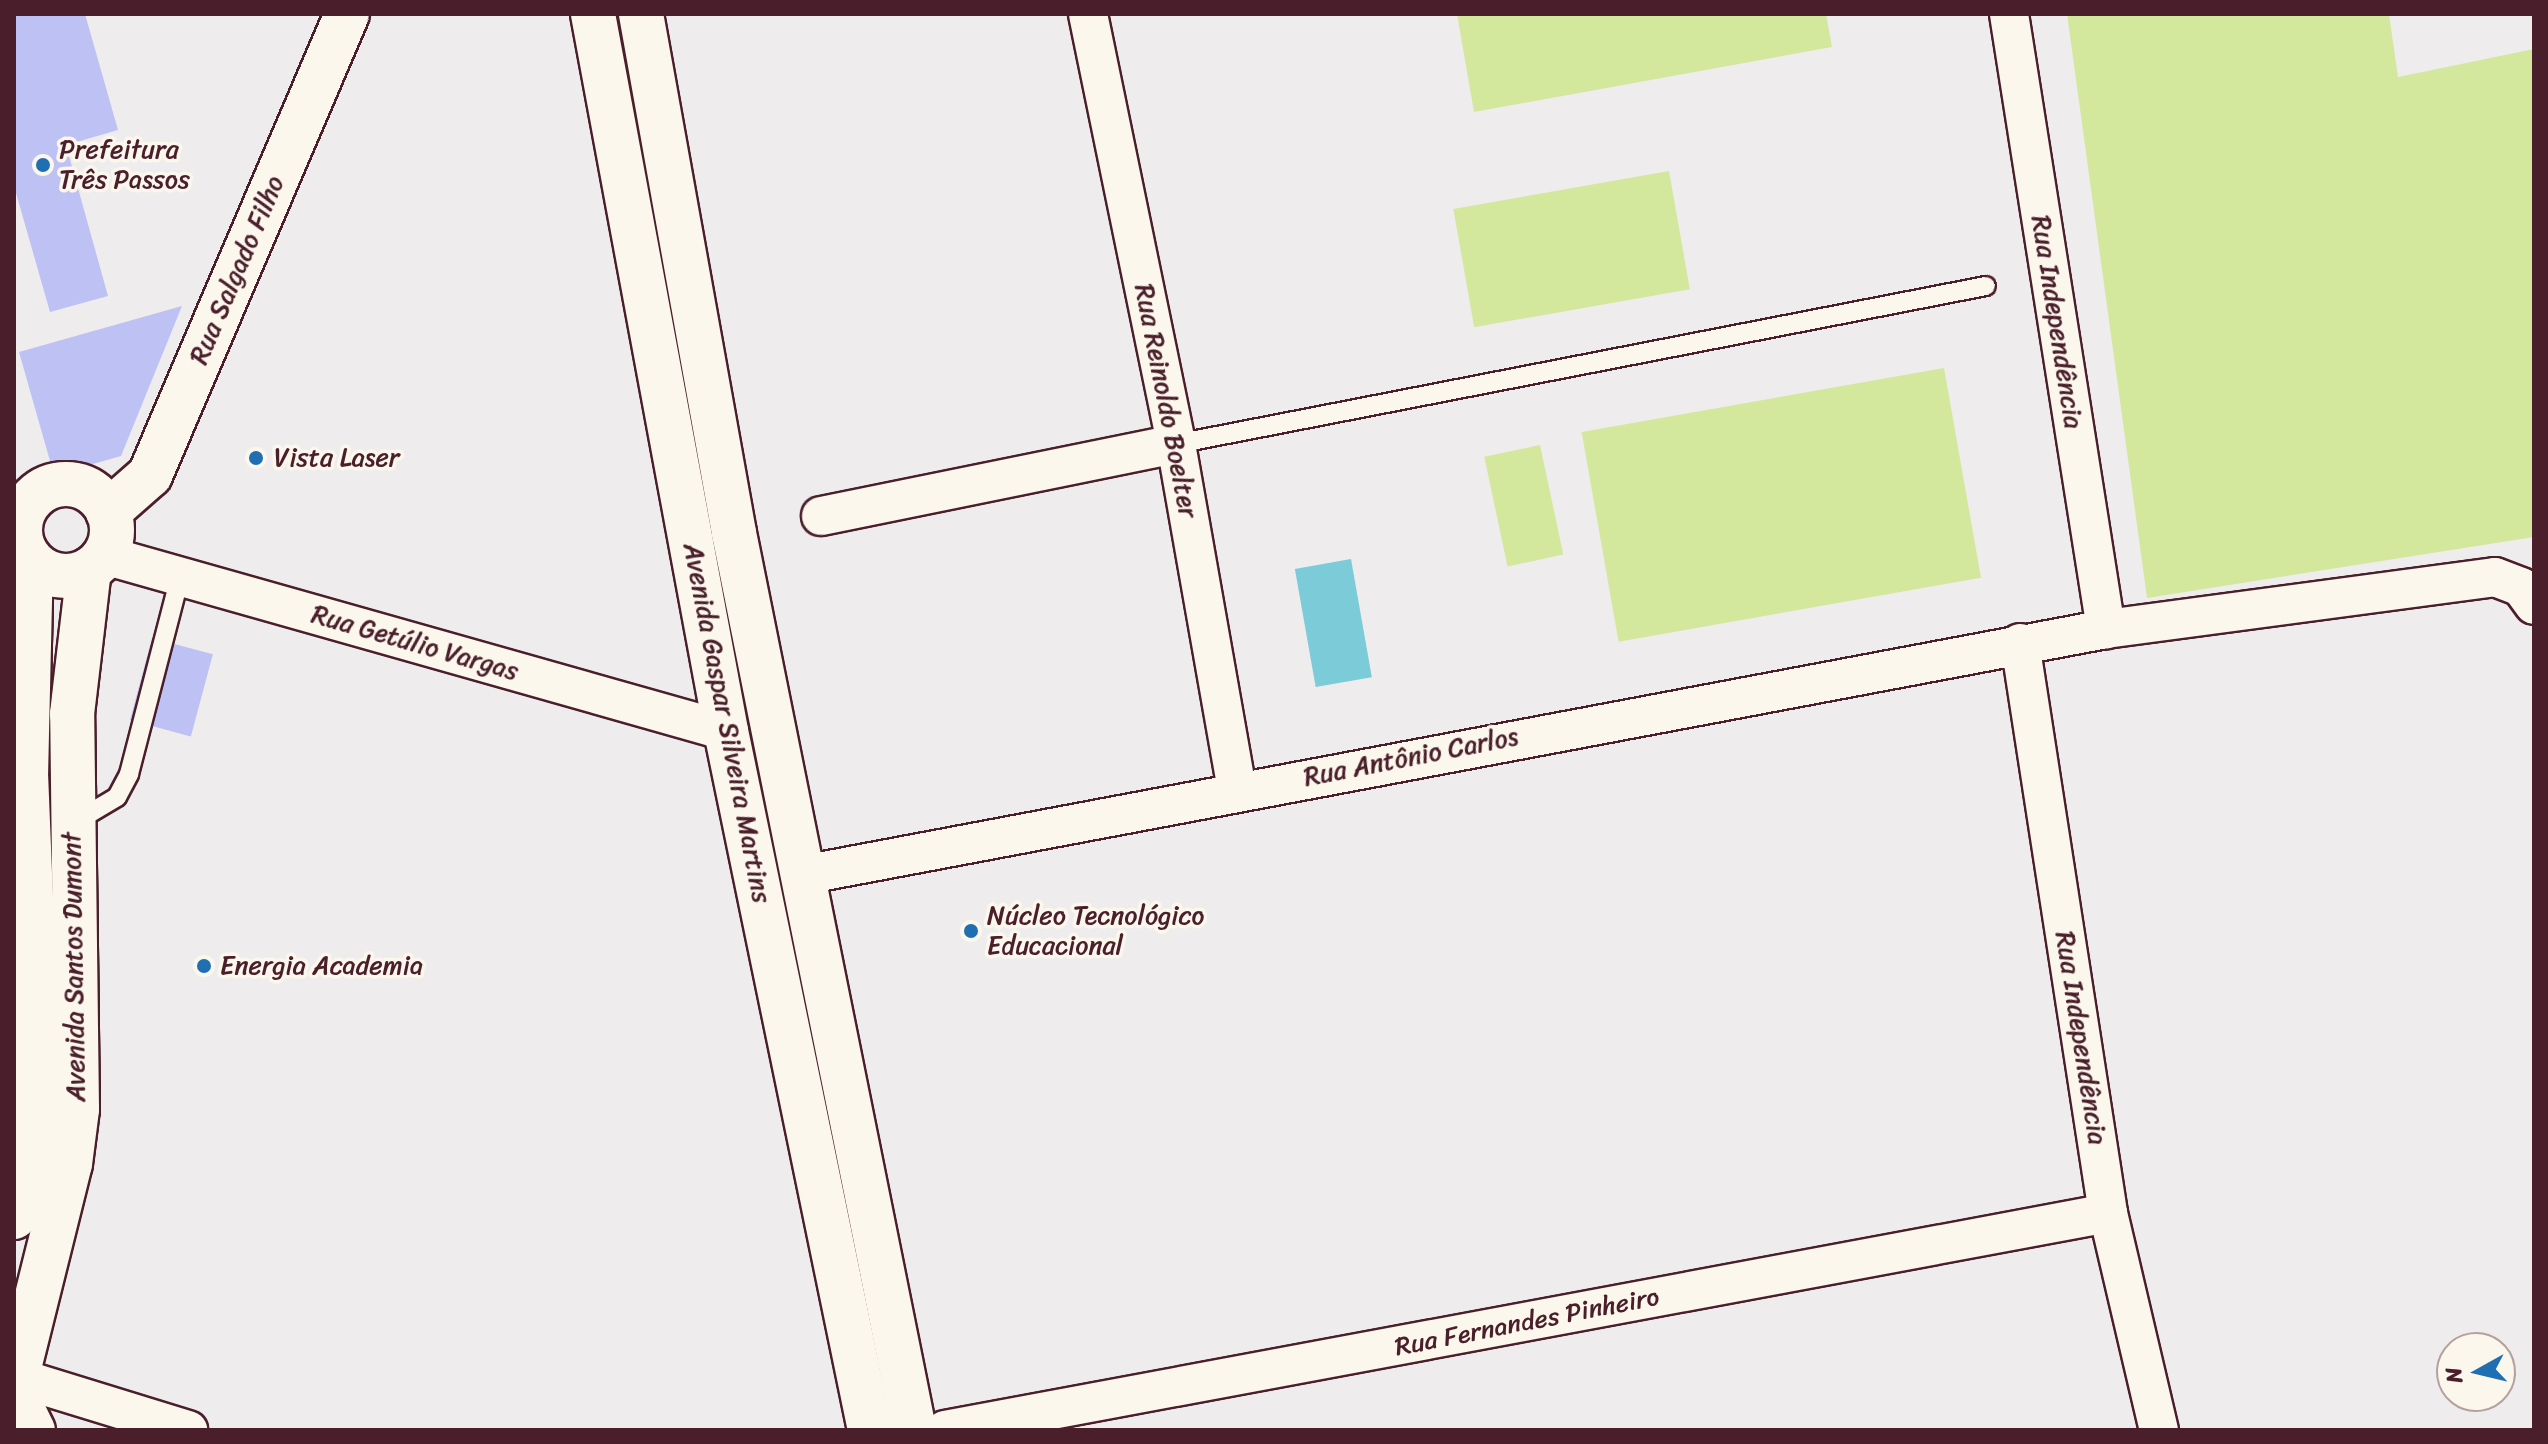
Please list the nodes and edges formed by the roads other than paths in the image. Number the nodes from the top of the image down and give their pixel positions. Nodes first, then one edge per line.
1 (347, 14) edge
2 (593, 14) edge
3 (641, 14) edge
4 (1088, 14) edge
5 (2009, 14) edge
6 (1986, 286) dead end
7 (1176, 444) junction
8 (108, 512) junction
9 (821, 516) dead end
10 (20, 525) edge
11 (97, 562) junction
12 (180, 577) junction
13 (2534, 605) edge
14 (2106, 629) junction
15 (2020, 643) junction
16 (726, 731) junction
17 (1237, 790) junction
18 (73, 824) junction
19 (803, 875) junction
20 (2108, 1213) junction
21 (14, 1217) edge
22 (18, 1375) edge
23 (36, 1430) edge
24 (188, 1430) edge
25 (870, 1430) edge
26 (914, 1430) edge
27 (945, 1430) edge
28 (2159, 1430) edge

1 - 8 street, Rua Salgado Filho
2 - 16 street, Avenida Gaspar Silveira Martins
3 - 19 street, Avenida Gaspar Silveira Martins
4 - 7 street, Rua Reinoldo Boelter
5 - 14 street, Rua Independência
6 - 7 lane
7 - 9 street
7 - 17 street, Rua Reinoldo Boelter
8 - 10 street
8 - 11 street
10 - 11 street
10 - 21 street, Avenida Santos Dumont
11 - 12 street, Rua Getúlio Vargas
11 - 18 street, Avenida Santos Dumont
12 - 16 street, Rua Getúlio Vargas
12 - 18 lane
13 - 14 street, Rua Antônio Carlos
14 - 15 street, Rua Antônio Carlos
15 - 17 street, Rua Antônio Carlos
15 - 20 street, Rua Independência
16 - 25 street, Avenida Gaspar Silveira Martins
17 - 19 street, Rua Antônio Carlos
18 - 22 street, Avenida Santos Dumont
19 - 26 street, Avenida Gaspar Silveira Martins
20 - 27 street, Rua Fernandes Pinheiro
20 - 28 street, Rua Independência
22 - 23 street
22 - 24 street

